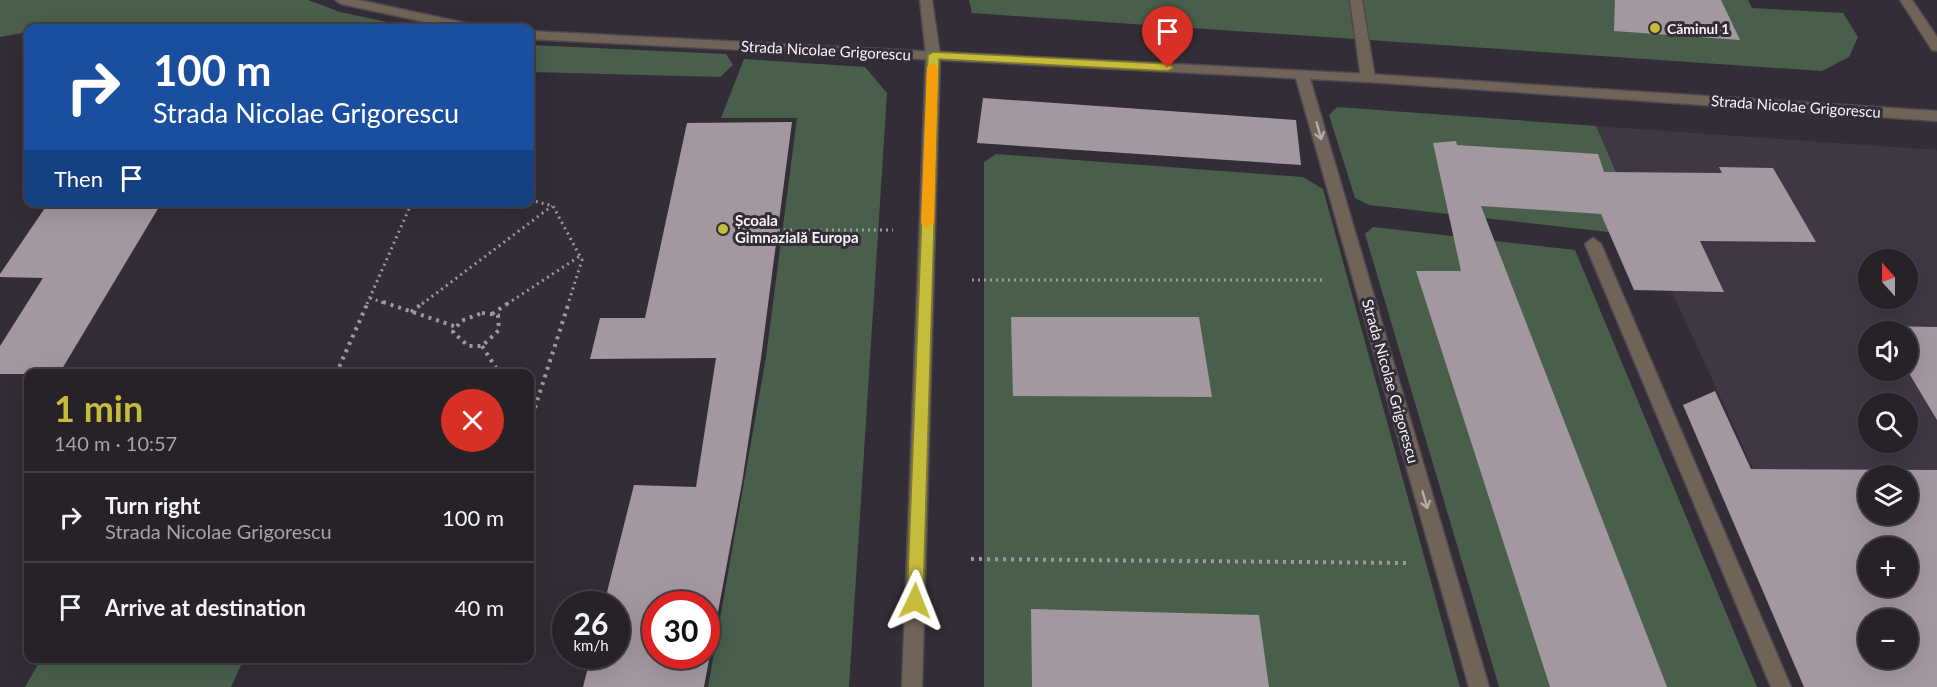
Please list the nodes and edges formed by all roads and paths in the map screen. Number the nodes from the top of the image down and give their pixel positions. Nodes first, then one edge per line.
1 (341, 0) edge
2 (926, 0) edge
3 (1356, 0) edge
4 (1906, 0) edge
5 (452, 24) edge
6 (534, 35) edge
7 (1937, 47) edge
8 (933, 55) junction
9 (1302, 75) junction
10 (1368, 78) junction
11 (1937, 116) edge
12 (534, 201) edge
13 (553, 206) junction
14 (410, 207) edge
15 (778, 230) dead end
16 (892, 230) dead end
17 (1593, 244) dead end
18 (580, 256) junction
19 (972, 280) dead end
20 (1362, 280) junction
21 (370, 298) junction
22 (411, 312) junction
23 (491, 314) junction
24 (457, 327) junction
25 (482, 346) junction
26 (338, 369) edge
27 (497, 369) edge
28 (534, 409) edge
29 (971, 559) dead end
30 (1444, 563) junction
31 (912, 687) edge
32 (1479, 687) edge
33 (1781, 687) edge

1 - 5 street
2 - 8 street
3 - 10 street
4 - 7 street
6 - 8 street, Strada Nicolae Grigorescu
8 - 9 street, Strada Nicolae Grigorescu
8 - 31 street
9 - 10 street, Strada Nicolae Grigorescu
9 -> 20 street, Strada Nicolae Grigorescu
10 - 11 street, Strada Nicolae Grigorescu
12 - 13 path
13 - 18 path
13 - 22 path
14 - 21 path
15 - 16 path
17 - 33 street
18 - 23 path
18 - 28 path
19 - 20 path
20 -> 30 street, Strada Nicolae Grigorescu
21 - 22 path
21 - 26 path
22 - 24 path
23 - 24 path
23 - 25 path
24 - 25 path
25 - 27 path
29 - 30 path
30 - 32 street, Strada Nicolae Grigorescu

